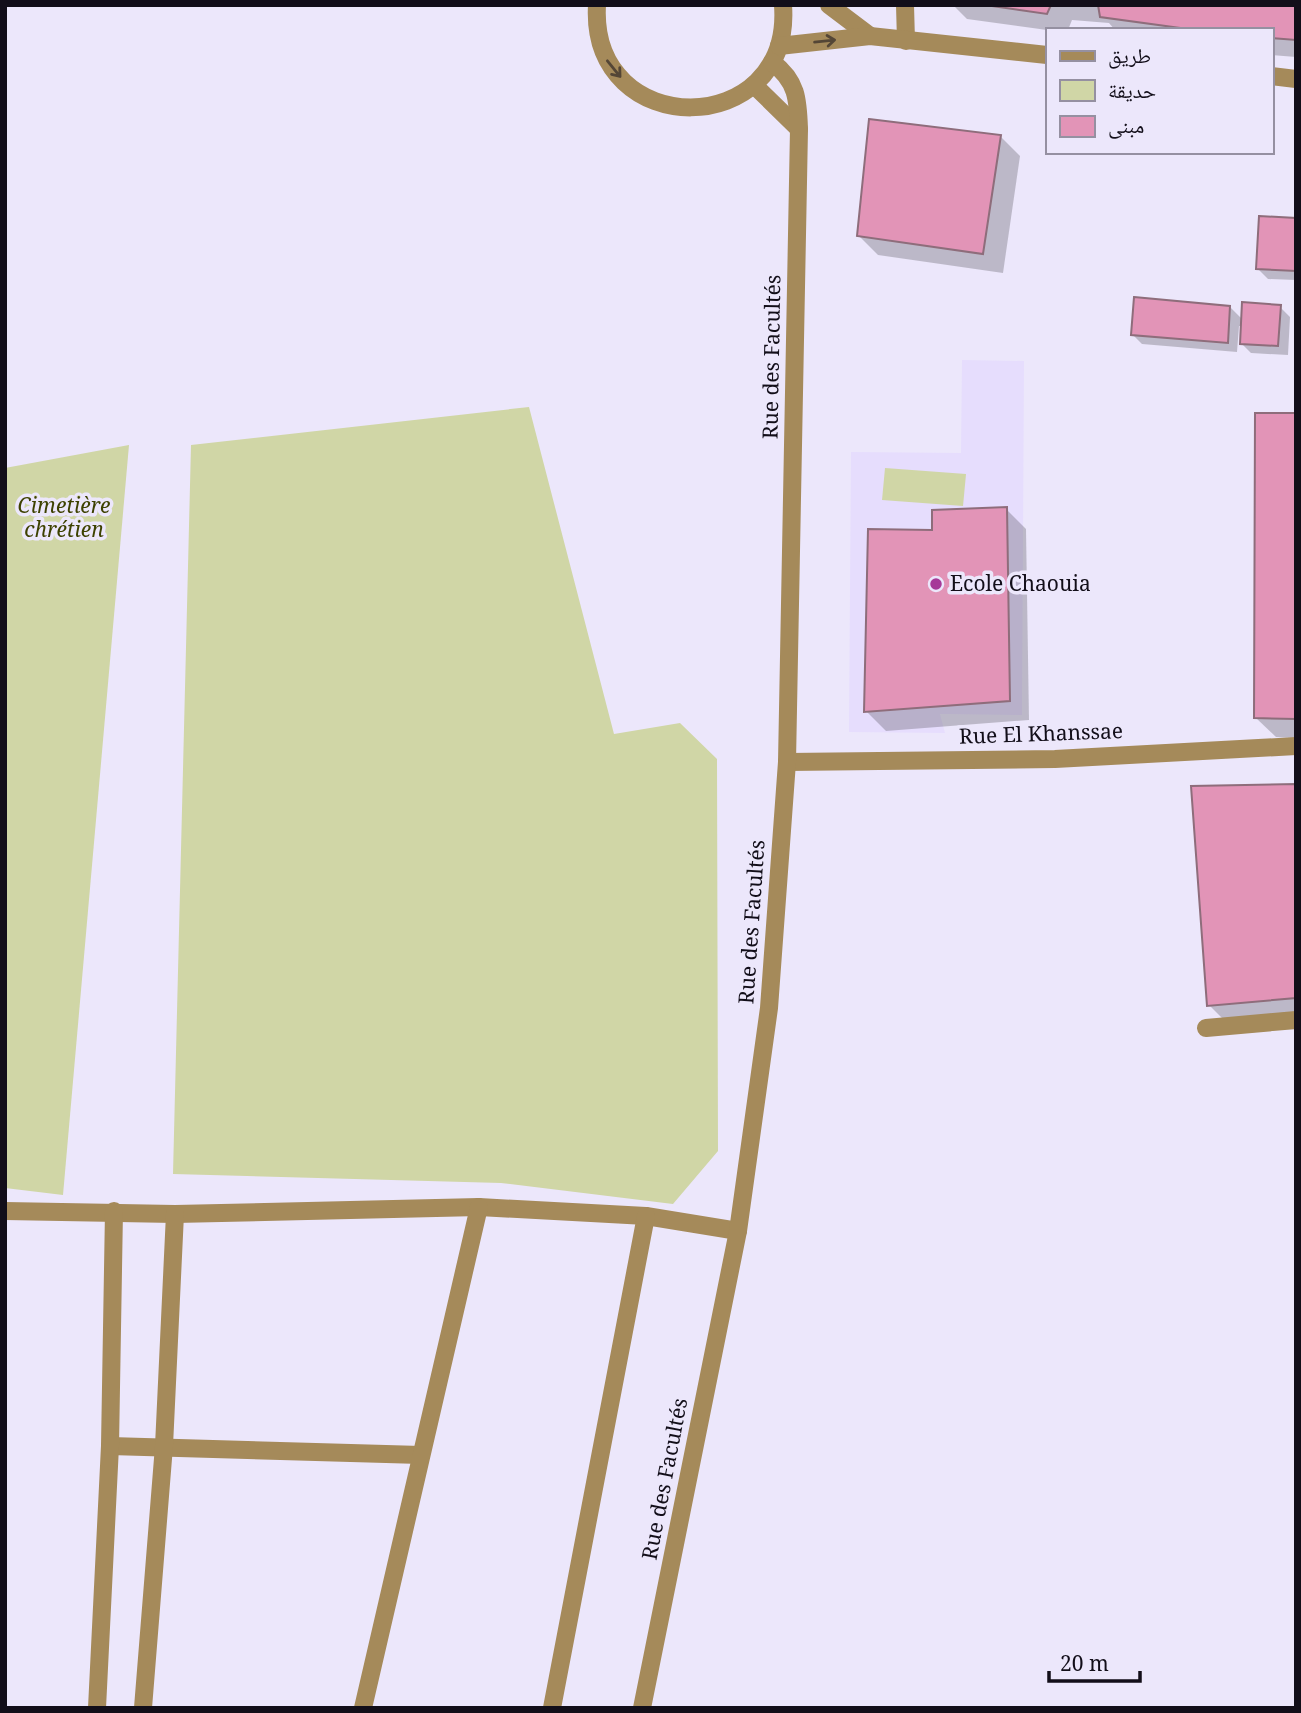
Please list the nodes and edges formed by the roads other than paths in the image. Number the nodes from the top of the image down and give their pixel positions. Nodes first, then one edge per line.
1 (597, 5) edge
2 (783, 5) edge
3 (829, 5) edge
4 (905, 5) edge
5 (870, 36) junction
6 (906, 41) junction
7 (776, 54) junction
8 (1046, 55) edge
9 (1273, 76) edge
10 (1296, 79) edge
11 (754, 85) junction
12 (799, 129) junction
13 (1296, 746) edge
14 (787, 762) junction
15 (1296, 1020) edge
16 (1206, 1028) dead end
17 (479, 1207) junction
18 (5, 1211) edge
19 (114, 1211) junction
20 (175, 1214) junction
21 (646, 1216) junction
22 (738, 1231) junction
23 (110, 1446) junction
24 (164, 1446) junction
25 (421, 1455) junction
26 (97, 1708) edge
27 (143, 1708) edge
28 (363, 1708) edge
29 (552, 1708) edge
30 (642, 1708) edge

1 -> 11 street
2 - 7 street
3 - 5 street
4 - 6 street
5 - 6 street
7 -> 5 street
6 - 8 street
7 - 11 street
7 - 12 street, Rue des Facultés
9 - 10 street
11 - 12 street
12 - 14 street, Rue des Facultés
13 - 14 street, Rue El Khanssae
14 - 22 street, Rue des Facultés
15 - 16 street
17 - 20 street
17 - 21 street
17 - 25 street
18 - 19 street
19 - 20 street
19 - 23 street
20 - 24 street
21 - 22 street
21 - 29 street
22 - 30 street, Rue des Facultés
23 - 24 street
23 - 26 street
24 - 25 street
24 - 27 street
25 - 28 street

